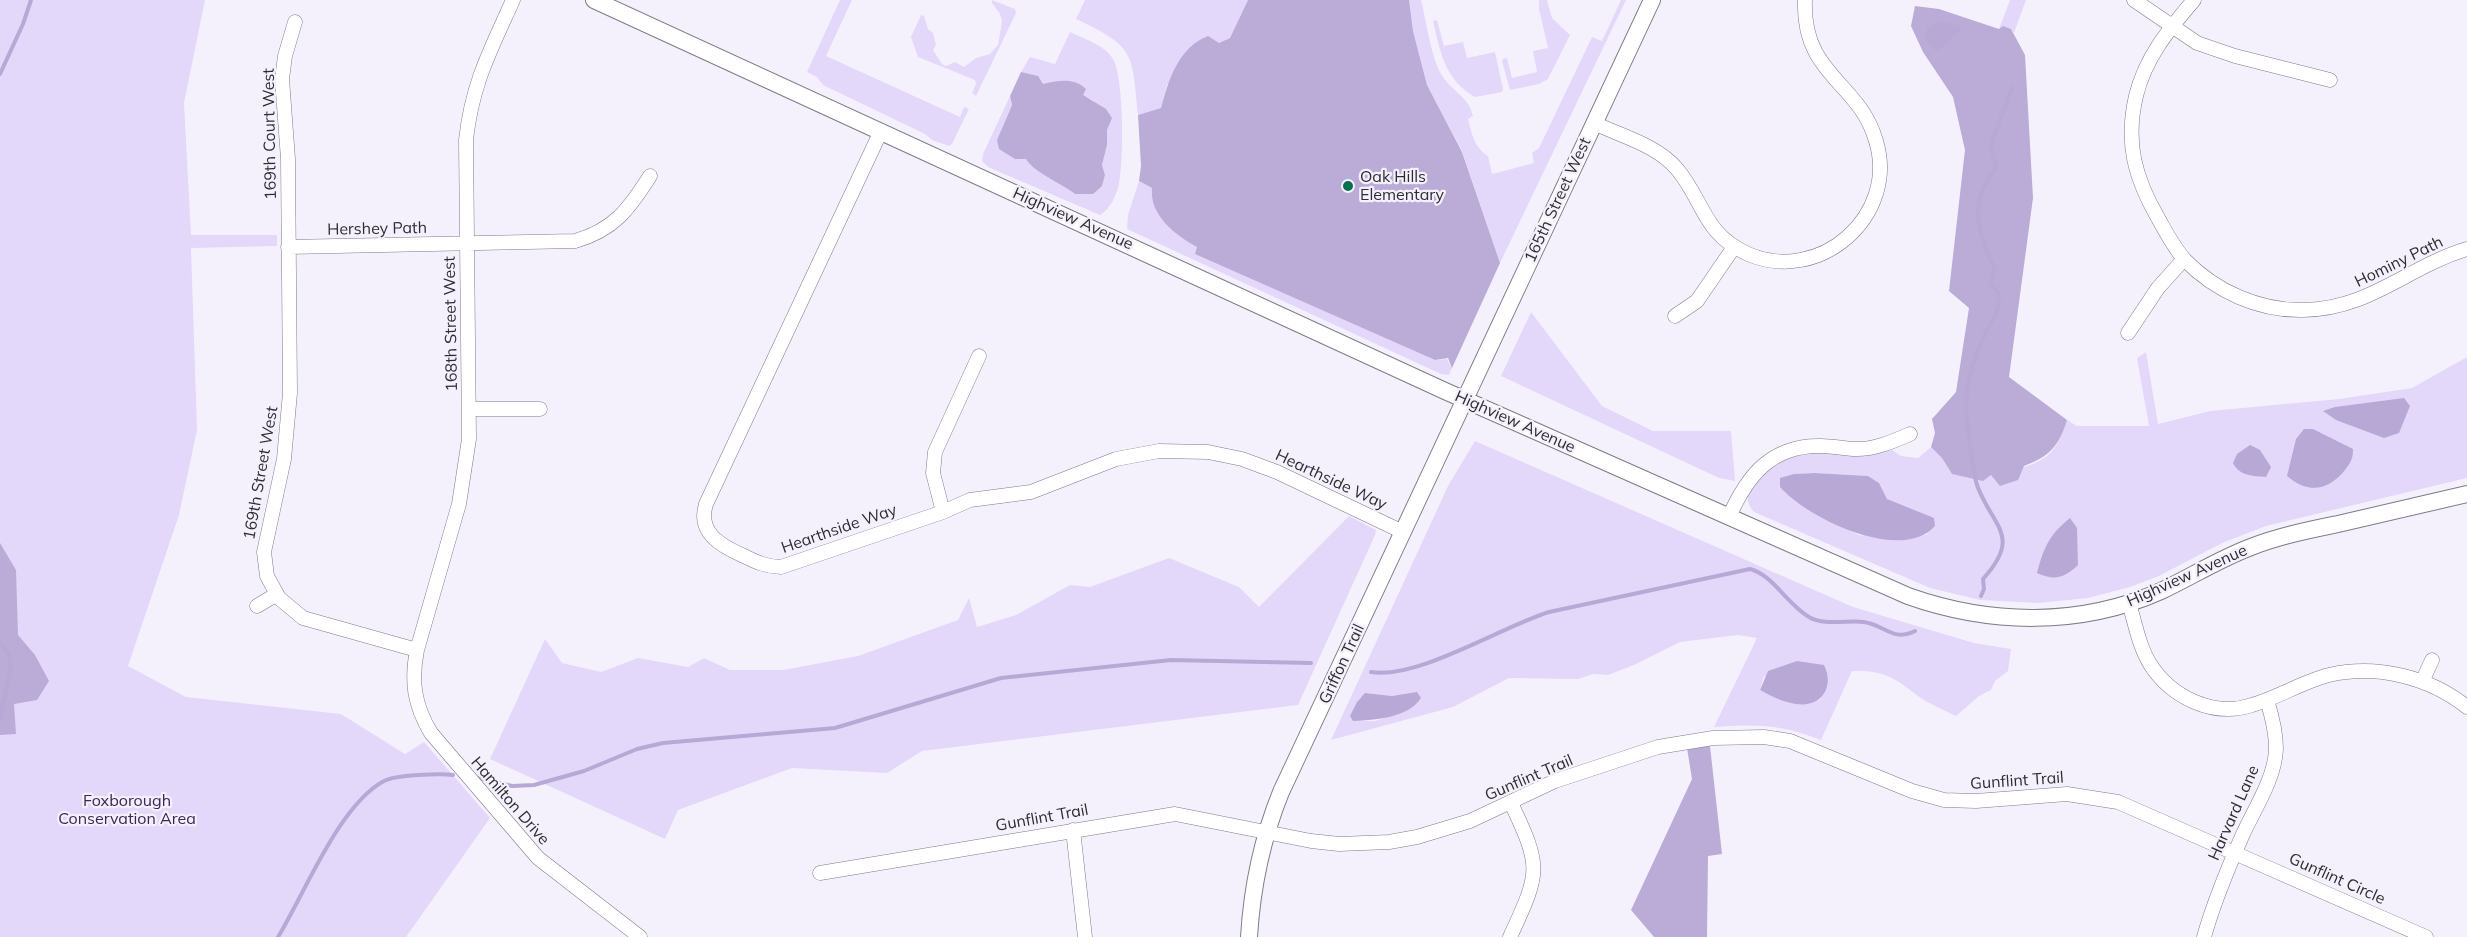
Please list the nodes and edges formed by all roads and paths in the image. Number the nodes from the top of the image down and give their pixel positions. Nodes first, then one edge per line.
1 (513, 0) edge
2 (594, 0) edge
3 (1652, 0) edge
4 (1805, 0) edge
5 (2134, 0) edge
6 (2194, 0) edge
7 (295, 22) dead end
8 (2171, 27) junction
9 (2330, 80) dead end
10 (1594, 123) junction
11 (881, 131) junction
12 (650, 176) dead end
13 (467, 244) junction
14 (288, 247) junction
15 (1734, 247) junction
16 (2467, 249) edge
17 (2184, 259) junction
18 (1675, 316) dead end
19 (2128, 333) dead end
20 (979, 356) dead end
21 (1466, 400) junction
22 (469, 409) junction
23 (540, 409) dead end
24 (1910, 434) dead end
25 (2467, 494) edge
26 (943, 512) junction
27 (1729, 517) junction
28 (1402, 532) junction
29 (277, 594) junction
30 (2129, 603) junction
31 (257, 606) dead end
32 (417, 650) junction
33 (2432, 660) dead end
34 (2422, 682) junction
35 (2267, 700) junction
36 (2467, 707) edge
37 (1511, 803) junction
38 (1073, 830) junction
39 (1267, 832) junction
40 (2235, 852) junction
41 (820, 873) dead end
42 (640, 937) edge
43 (1085, 937) edge
44 (1249, 937) edge
45 (1509, 937) edge
46 (2204, 937) edge
47 (2426, 937) edge

1 - 13 street, 168th Street West
2 - 11 street, Highview Avenue
3 - 10 street, 165th Street West
4 - 15 street
5 - 8 street
6 - 8 street, Hominy Path
7 - 14 street, 169th Court West
8 - 9 street
8 - 17 street, Hominy Path
10 - 15 street
10 - 21 street, 165th Street West
11 - 21 street, Highview Avenue
11 - 26 street, Hearthside Way
12 - 13 street, Hershey Path
13 - 14 street, Hershey Path
13 - 22 street, 168th Street West
14 - 29 street, 169th Street West
15 - 18 street
16 - 17 street, Hominy Path
17 - 19 street
20 - 26 street
21 - 27 street, Highview Avenue
21 - 28 street, Griffon Trail
22 - 23 street
22 - 32 street, 168th Street West
24 - 27 street
25 - 30 street, Highview Avenue
26 - 28 street, Hearthside Way
27 - 30 street, Highview Avenue
28 - 39 street, Griffon Trail
29 - 31 street
29 - 32 street, 169th Street West
30 - 35 street
32 - 42 street, Hamilton Drive
33 - 34 street
34 - 35 street
34 - 36 street
35 - 40 street, Harvard Lane
37 - 39 street, Gunflint Trail
37 - 40 street, Gunflint Trail
37 - 45 street
38 - 39 street, Gunflint Trail
38 - 41 street, Gunflint Trail
38 - 43 street
39 - 44 street, Griffon Trail
40 - 46 street, Harvard Lane
40 - 47 street, Gunflint Circle

